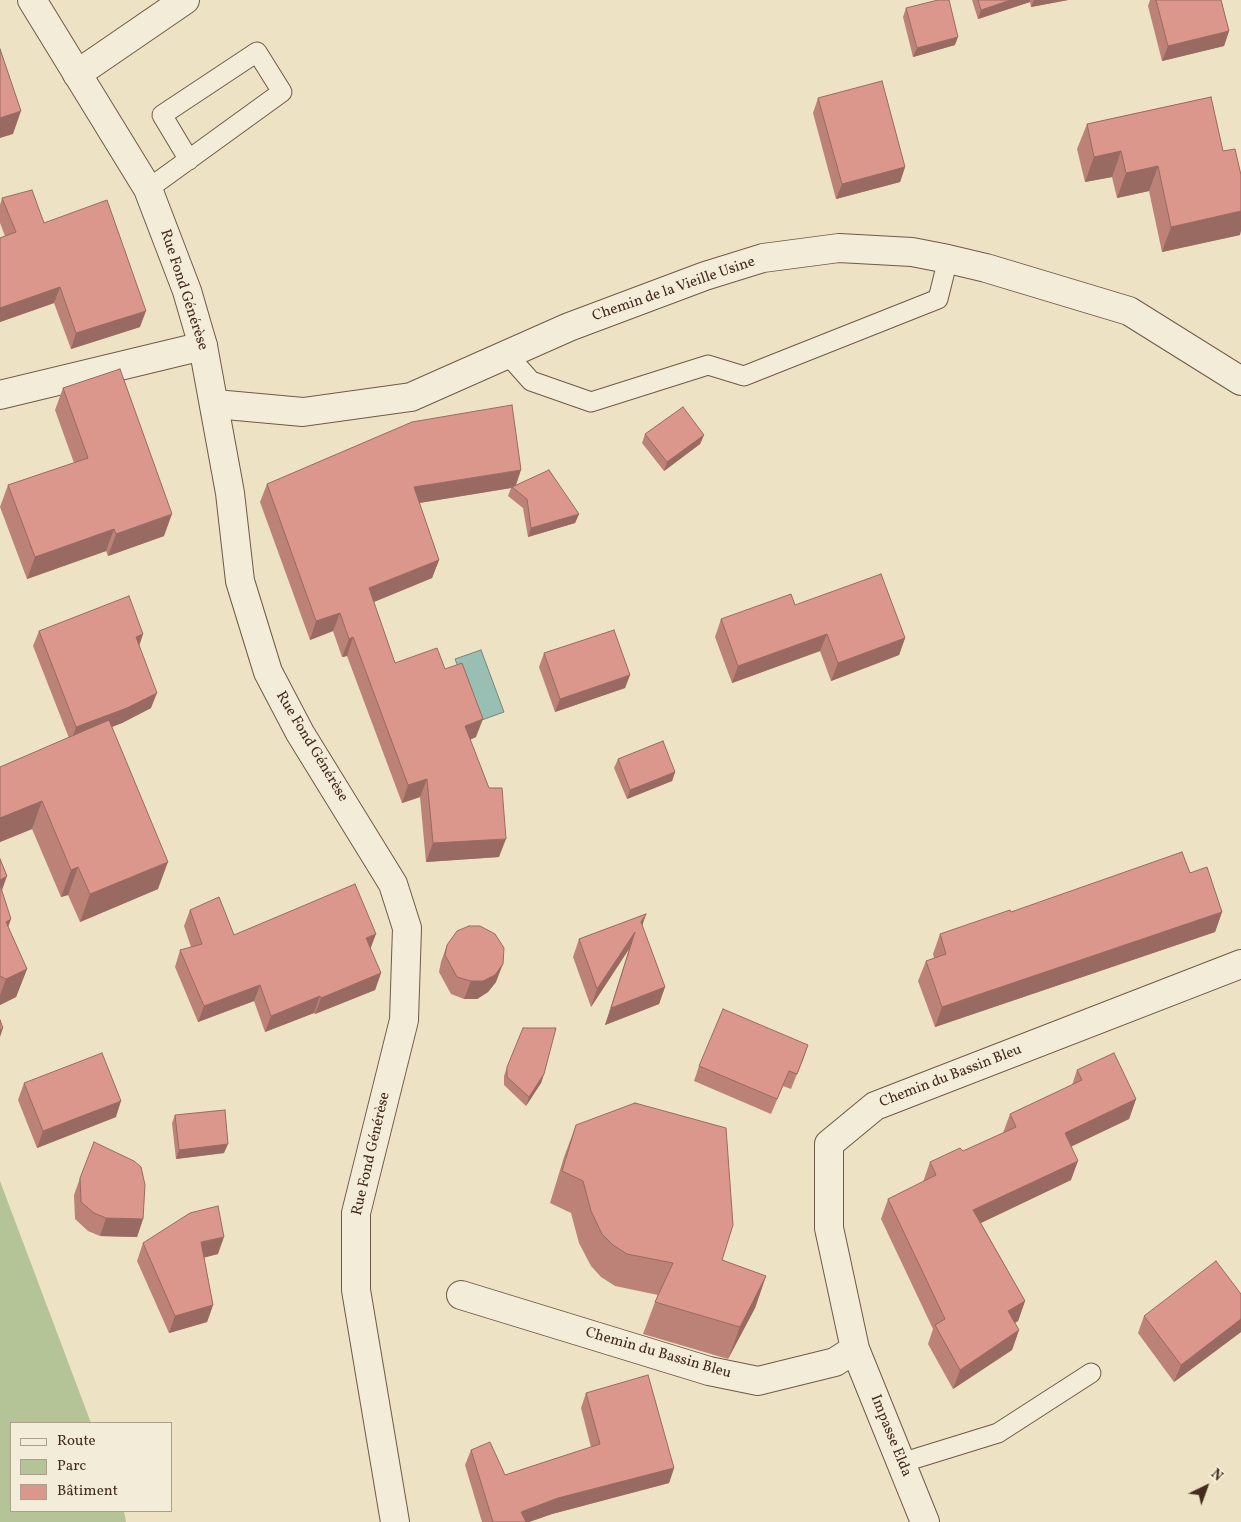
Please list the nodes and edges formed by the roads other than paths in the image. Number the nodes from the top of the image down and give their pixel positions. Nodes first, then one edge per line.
1 (32, 0) edge
2 (185, 0) edge
3 (77, 74) junction
4 (189, 160) junction
5 (148, 189) junction
6 (948, 259) junction
7 (204, 346) junction
8 (507, 354) junction
9 (1241, 381) edge
10 (0, 395) edge
11 (216, 404) junction
12 (1241, 964) edge
13 (460, 1295) dead end
14 (855, 1349) junction
15 (1091, 1373) dead end
16 (901, 1463) junction
17 (395, 1522) edge
18 (925, 1522) edge

1 - 3 street, Rue Fond Générèse
2 - 3 street
3 - 5 street, Rue Fond Générèse
4 - 4 lane
4 - 5 lane
5 - 7 street, Rue Fond Générèse
6 - 8 street, Chemin de la Vieille Usine
6 - 8 lane
6 - 9 street, Chemin de la Vieille Usine
7 - 10 street
7 - 11 street, Rue Fond Générèse
8 - 11 street, Chemin de la Vieille Usine
11 - 17 street, Rue Fond Générèse
12 - 14 street, Chemin du Bassin Bleu
13 - 14 street, Chemin du Bassin Bleu
14 - 16 street, Impasse Elda
15 - 16 lane
16 - 18 street, Impasse Elda

